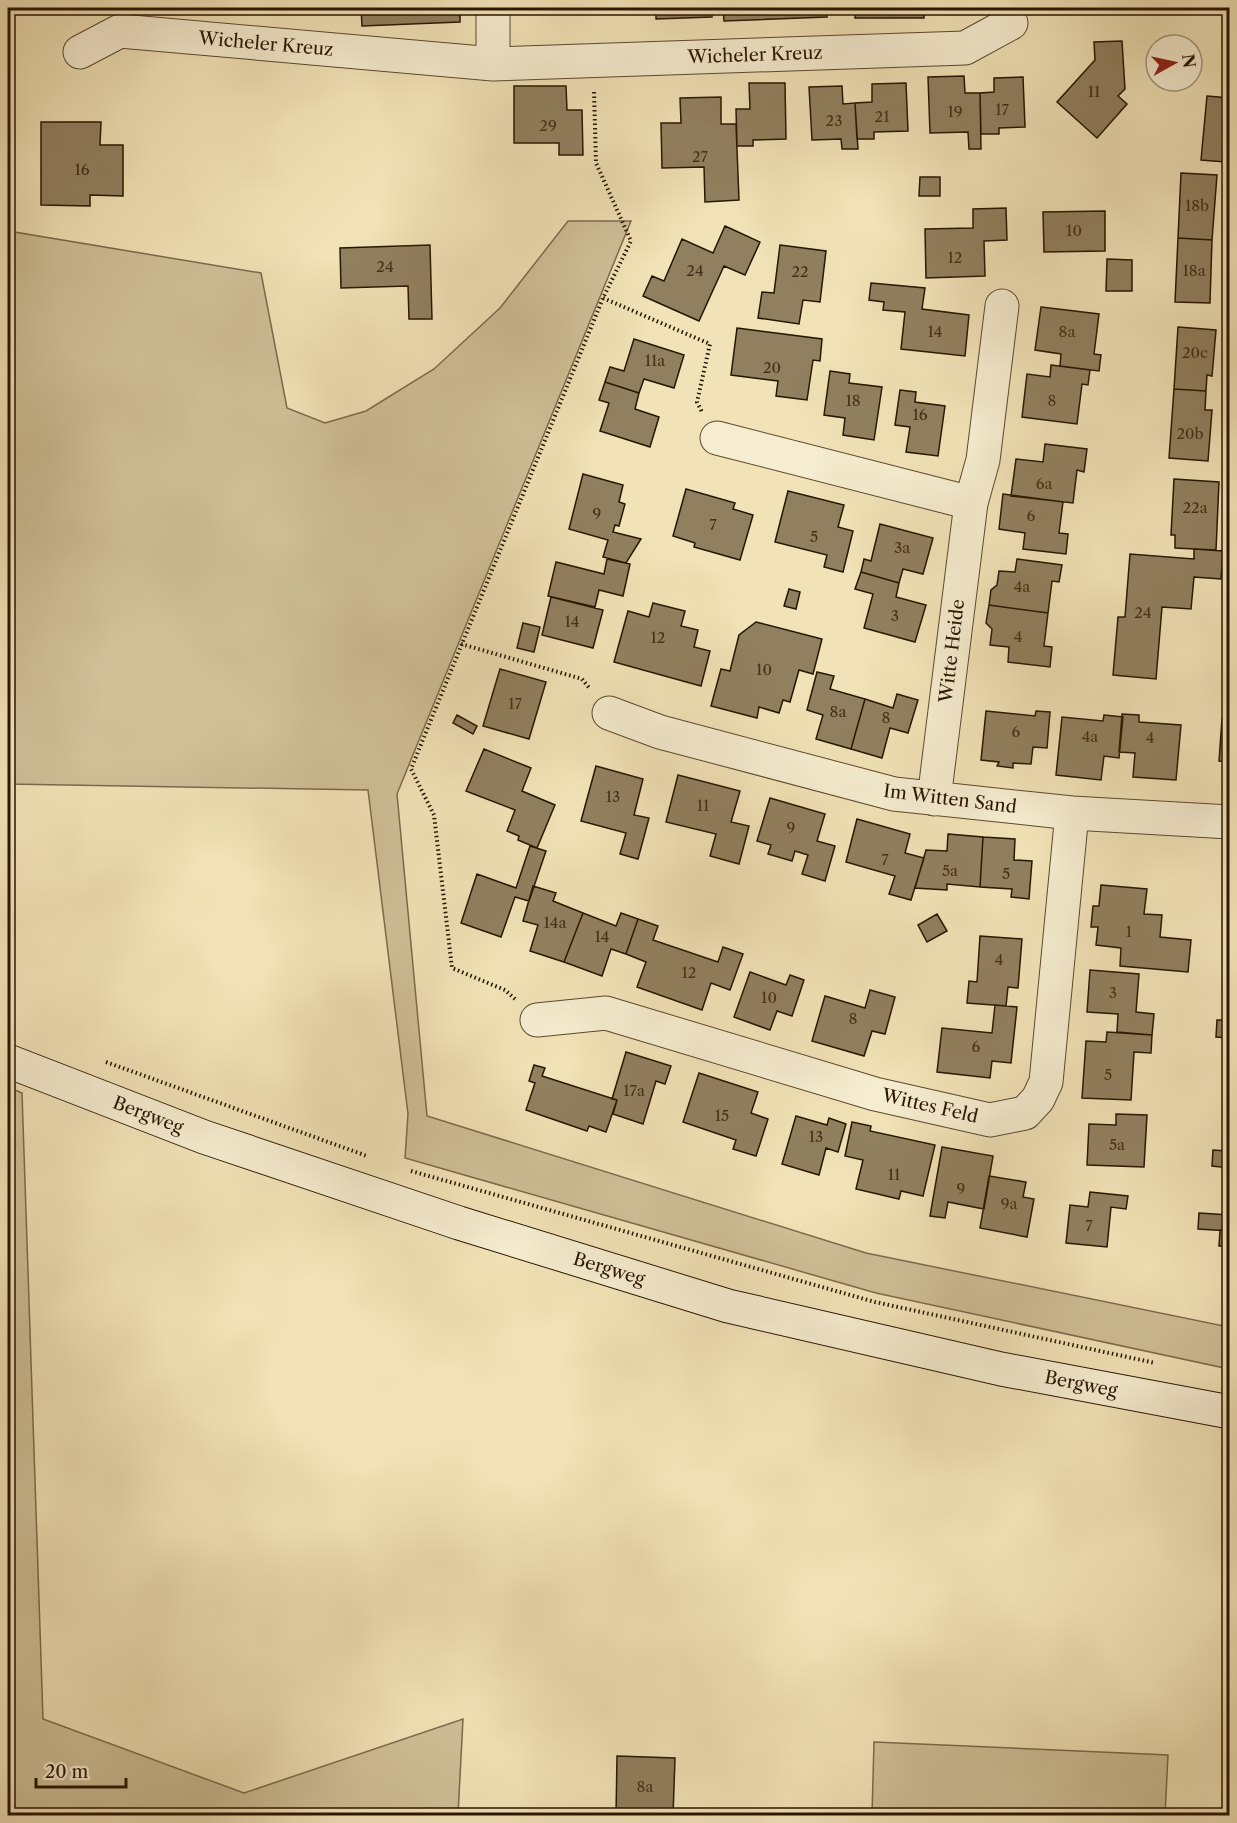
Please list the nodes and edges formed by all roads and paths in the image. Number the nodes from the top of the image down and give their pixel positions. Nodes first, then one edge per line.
1 (493, 8) edge
2 (1011, 23) dead end
3 (80, 52) dead end
4 (593, 61) junction
5 (493, 64) junction
6 (603, 298) junction
7 (1002, 306) dead end
8 (717, 438) joint
9 (970, 503) junction
10 (461, 645) junction
11 (609, 714) joint
12 (934, 800) junction
13 (1072, 813) junction
14 (1230, 822) edge
15 (537, 1020) joint
16 (98, 1059) dead end
17 (8, 1061) edge
18 (378, 1160) dead end
19 (400, 1167) dead end
20 (1161, 1364) dead end
21 (1230, 1412) edge

1 - 5 street
2 - 4 street, Wicheler Kreuz
3 - 5 street, Wicheler Kreuz
4 - 5 street, Wicheler Kreuz
4 - 6 path
6 - 8 path
6 - 10 path
7 - 9 street, Witte Heide
8 - 9 street
9 - 12 street, Witte Heide
10 - 11 path
10 - 15 path
11 - 12 street, Im Witten Sand
12 - 13 street, Im Witten Sand
13 - 14 street, Im Witten Sand
13 - 15 street, Wittes Feld
16 - 18 path
17 - 21 street, Bergweg
19 - 20 path

